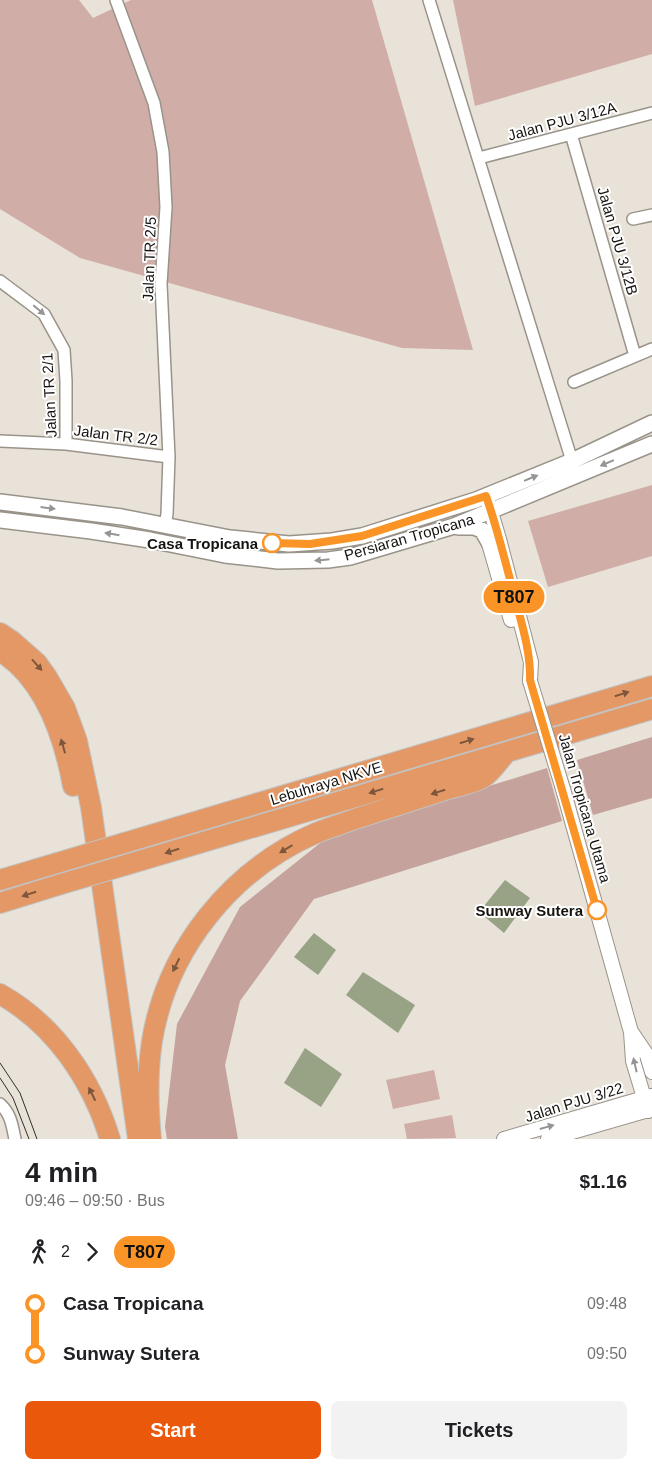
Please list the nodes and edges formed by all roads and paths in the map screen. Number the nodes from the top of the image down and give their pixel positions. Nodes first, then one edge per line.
1 (116, 0) edge
2 (429, 0) edge
3 (652, 113) edge
4 (571, 134) junction
5 (479, 158) junction
6 (652, 215) edge
7 (633, 219) dead end
8 (0, 281) edge
9 (652, 349) edge
10 (635, 356) junction
11 (574, 382) dead end
12 (652, 423) edge
13 (0, 441) edge
14 (66, 444) junction
15 (652, 444) edge
16 (169, 457) junction
17 (572, 461) junction
18 (481, 498) junction
19 (0, 502) edge
20 (486, 514) junction
21 (0, 520) edge
22 (165, 526) junction
23 (454, 526) junction
24 (160, 542) junction
25 (490, 544) junction
26 (0, 633) edge
27 (0, 651) edge
28 (530, 680) junction
29 (652, 686) edge
30 (652, 709) edge
31 (507, 752) junction
32 (56, 863) junction
33 (0, 868) edge
34 (0, 880) edge
35 (0, 903) edge
36 (0, 994) edge
37 (631, 1032) junction
38 (652, 1072) edge
39 (649, 1103) edge
40 (0, 1104) edge
41 (17, 1137) edge
42 (110, 1139) edge
43 (126, 1139) edge
44 (138, 1139) edge
45 (152, 1139) edge
46 (504, 1139) edge
47 (548, 1139) edge

1 - 16 street, Jalan TR 2/5
2 - 5 street
3 - 4 street, Jalan PJU 3/12A
4 - 5 street, Jalan PJU 3/12A
4 - 10 street, Jalan PJU 3/12B
5 - 17 street
6 - 7 street
8 -> 14 street, Jalan TR 2/1
9 - 10 street
10 - 11 street
12 - 17 main road, Persiaran Tropicana
13 - 14 street, Jalan TR 2/2
14 - 16 street, Jalan TR 2/2
15 -> 20 main road, Persiaran Tropicana
16 - 22 street, Jalan TR 2/5
18 -> 17 main road, Persiaran Tropicana
18 - 20 street
18 - 22 main road, Persiaran Tropicana
19 -> 22 main road, Persiaran Tropicana
20 - 23 main road, Persiaran Tropicana
20 - 25 street, Jalan Tropicana Utama
20 - 28 street, Jalan Tropicana Utama
24 -> 21 main road, Persiaran Tropicana
22 - 24 main road
23 -> 24 main road, Persiaran Tropicana
23 - 25 main road
25 - 28 street, Jalan Tropicana Utama
26 -> 44 highway
43 -> 27 highway
28 - 37 street, Jalan Tropicana Utama, bridge
32 -> 29 highway, Lebuhraya NKVE, bridge
30 - 31 highway, Lebuhraya NKVE
31 -> 35 highway, Lebuhraya NKVE, bridge
31 -> 45 highway
32 - 33 highway
32 - 34 highway, Lebuhraya NKVE
42 -> 36 highway
37 - 38 street, Jalan Tropicana Utama
39 -> 37 street, Jalan Tropicana Utama
46 -> 39 street, Jalan PJU 3/22
39 - 47 street, Jalan PJU 3/22
40 - 41 street

